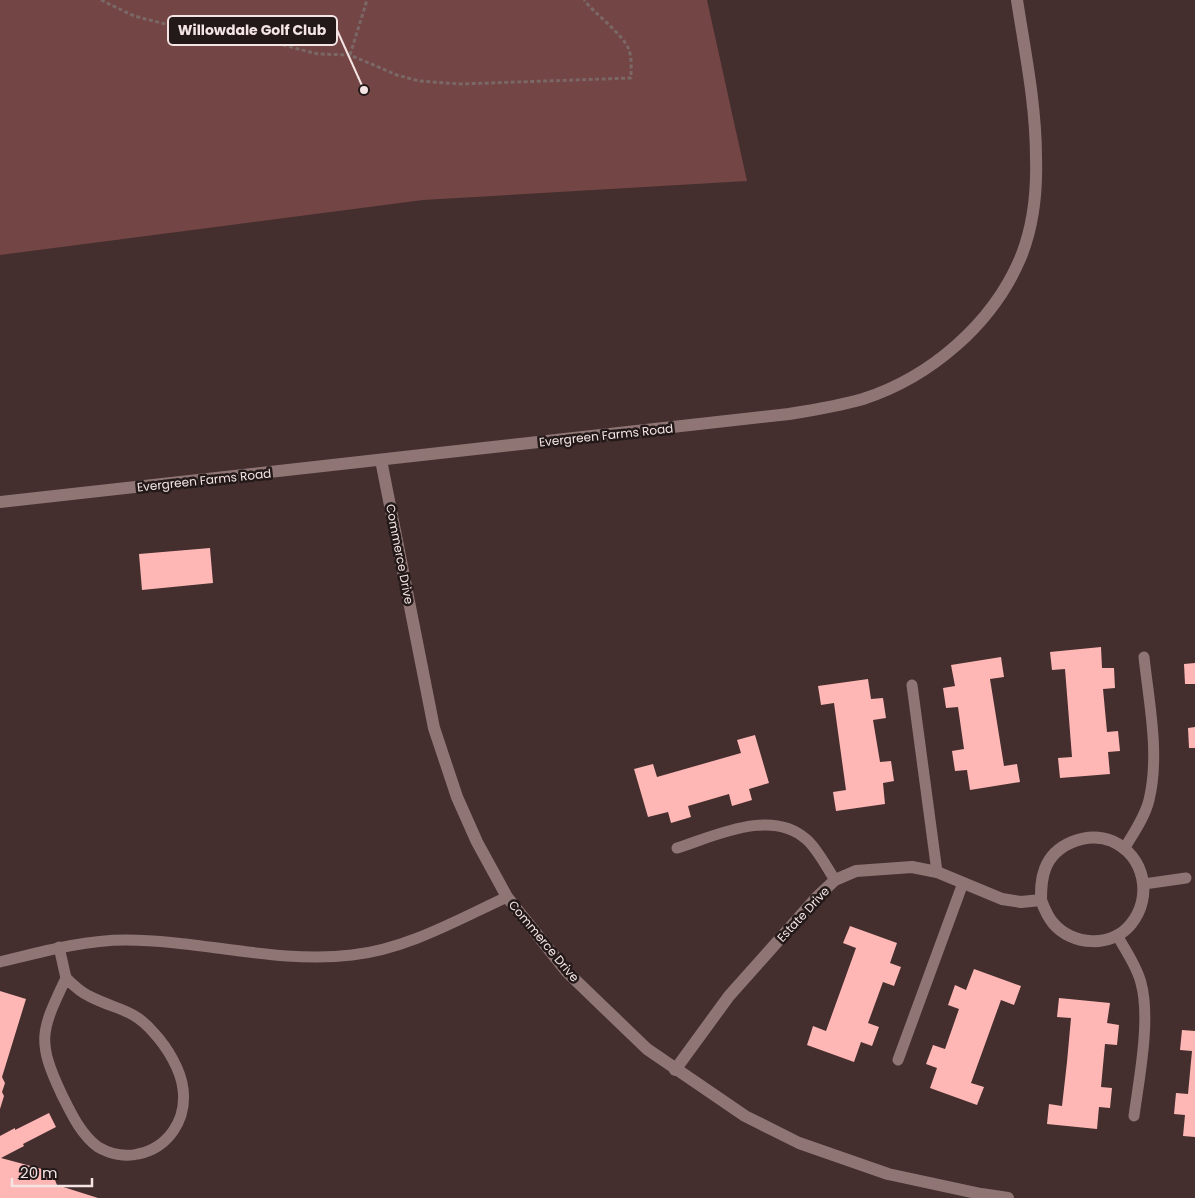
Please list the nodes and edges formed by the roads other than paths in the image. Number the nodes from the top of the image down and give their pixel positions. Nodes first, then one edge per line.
1 (1017, 0) edge
2 (381, 460) junction
3 (0, 502) edge
4 (1144, 657) dead end
5 (912, 685) dead end
6 (677, 848) dead end
7 (1124, 849) junction
8 (937, 872) junction
9 (1186, 878) dead end
10 (835, 880) junction
11 (963, 883) junction
12 (1144, 884) junction
13 (506, 897) junction
14 (1042, 900) junction
15 (1117, 935) junction
16 (59, 947) junction
17 (0, 962) edge
18 (66, 978) junction
19 (898, 1060) dead end
20 (675, 1070) junction
21 (1134, 1116) dead end
22 (1008, 1198) edge

1 - 2 street, Evergreen Farms Road
2 - 3 street, Evergreen Farms Road
2 - 13 street, Commerce Drive
4 - 7 lane
5 - 8 lane
6 - 10 lane
7 - 12 street
7 - 14 street
8 - 10 street, Estate Drive
8 - 11 street, Estate Drive
9 - 12 lane
10 - 20 street, Estate Drive
11 - 14 street, Estate Drive
11 - 19 lane
12 - 15 street
13 - 16 lane
13 - 20 street, Commerce Drive
14 - 15 street
15 - 21 lane
16 - 17 lane
16 - 18 lane
18 - 18 lane
20 - 22 street, Commerce Drive

